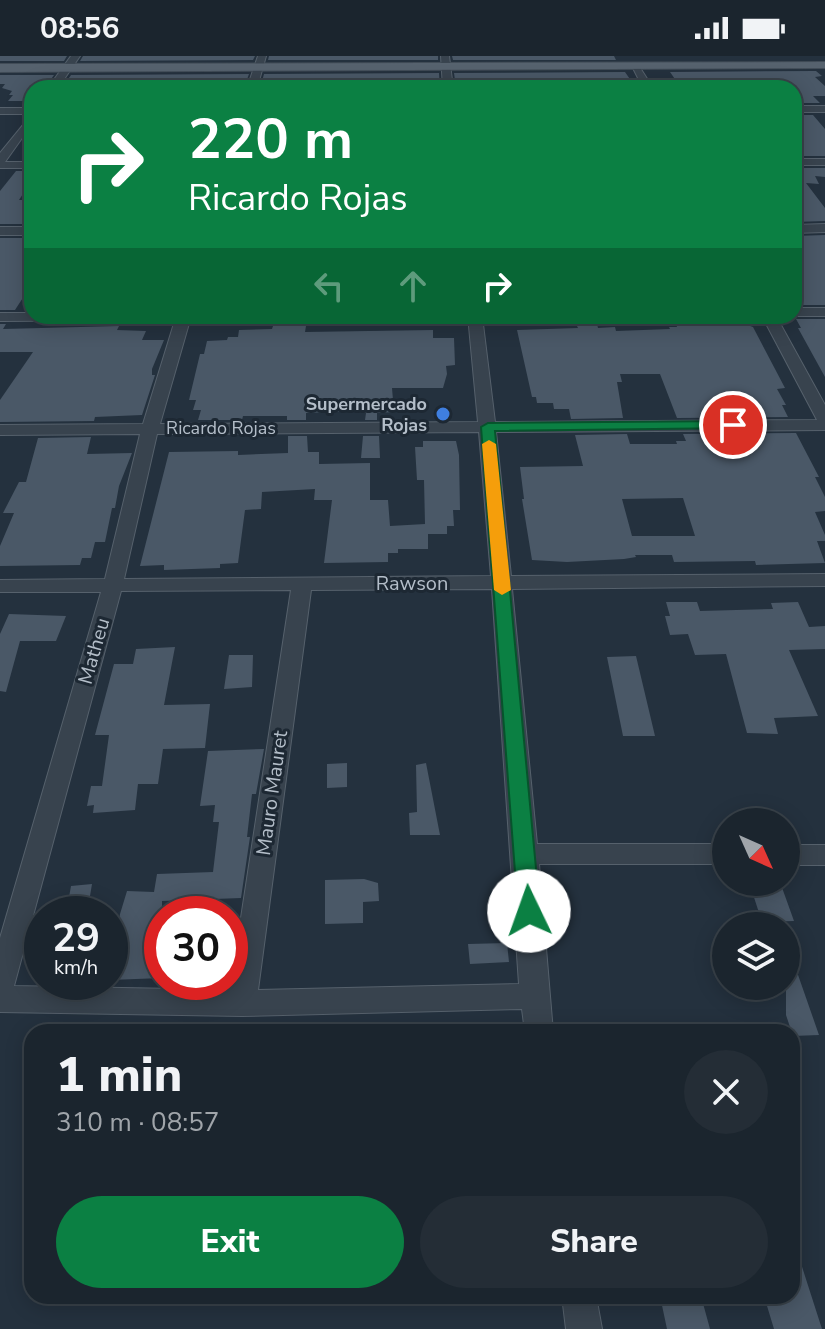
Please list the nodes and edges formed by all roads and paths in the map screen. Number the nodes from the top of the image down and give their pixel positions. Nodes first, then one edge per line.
1 (76, 56) edge
2 (445, 61) edge
3 (634, 61) edge
4 (260, 62) edge
5 (825, 65) edge
6 (0, 68) edge
7 (68, 68) junction
8 (59, 80) edge
9 (644, 80) edge
10 (802, 109) edge
11 (825, 109) edge
12 (0, 111) edge
13 (24, 113) edge
14 (24, 126) edge
15 (802, 162) edge
16 (825, 162) edge
17 (0, 163) edge
18 (24, 164) edge
19 (825, 228) edge
20 (802, 229) edge
21 (0, 231) edge
22 (24, 231) edge
23 (802, 312) edge
24 (825, 312) edge
25 (0, 317) edge
26 (24, 317) edge
27 (182, 324) edge
28 (476, 324) edge
29 (773, 324) edge
30 (825, 422) edge
31 (488, 427) junction
32 (150, 429) junction
33 (0, 430) edge
34 (825, 580) edge
35 (502, 583) junction
36 (302, 584) junction
37 (113, 585) junction
38 (0, 586) edge
39 (526, 854) junction
40 (712, 854) edge
41 (800, 855) edge
42 (825, 855) edge
43 (0, 986) edge
44 (533, 996) junction
45 (0, 999) edge
46 (242, 1003) junction
47 (538, 1024) edge
48 (580, 1304) edge
49 (584, 1329) edge

1 - 7 street
2 - 3 main road
2 - 4 main road
3 - 5 main road
3 - 9 street
4 - 7 main road
6 - 7 main road
7 - 8 street
10 - 11 street
12 - 13 street
14 - 17 street
15 - 16 street
17 - 18 street
19 - 20 street
21 - 22 street
23 - 24 street
25 - 26 street
27 - 32 street, Matheu
28 - 31 street
29 - 30 street
30 - 31 street, Ricardo Rojas
31 - 32 street, Ricardo Rojas
31 - 35 street
32 - 33 street, Ricardo Rojas
32 - 37 street, Matheu
34 - 35 street, Rawson
35 - 36 street, Rawson
35 - 39 street
36 - 37 street, Rawson
36 - 46 street, Mauro Mauret
37 - 38 street, Rawson
37 - 43 street, Matheu
39 - 40 street
39 - 44 street
41 - 42 street
44 - 46 street
44 - 47 street
45 - 46 street
48 - 49 street

